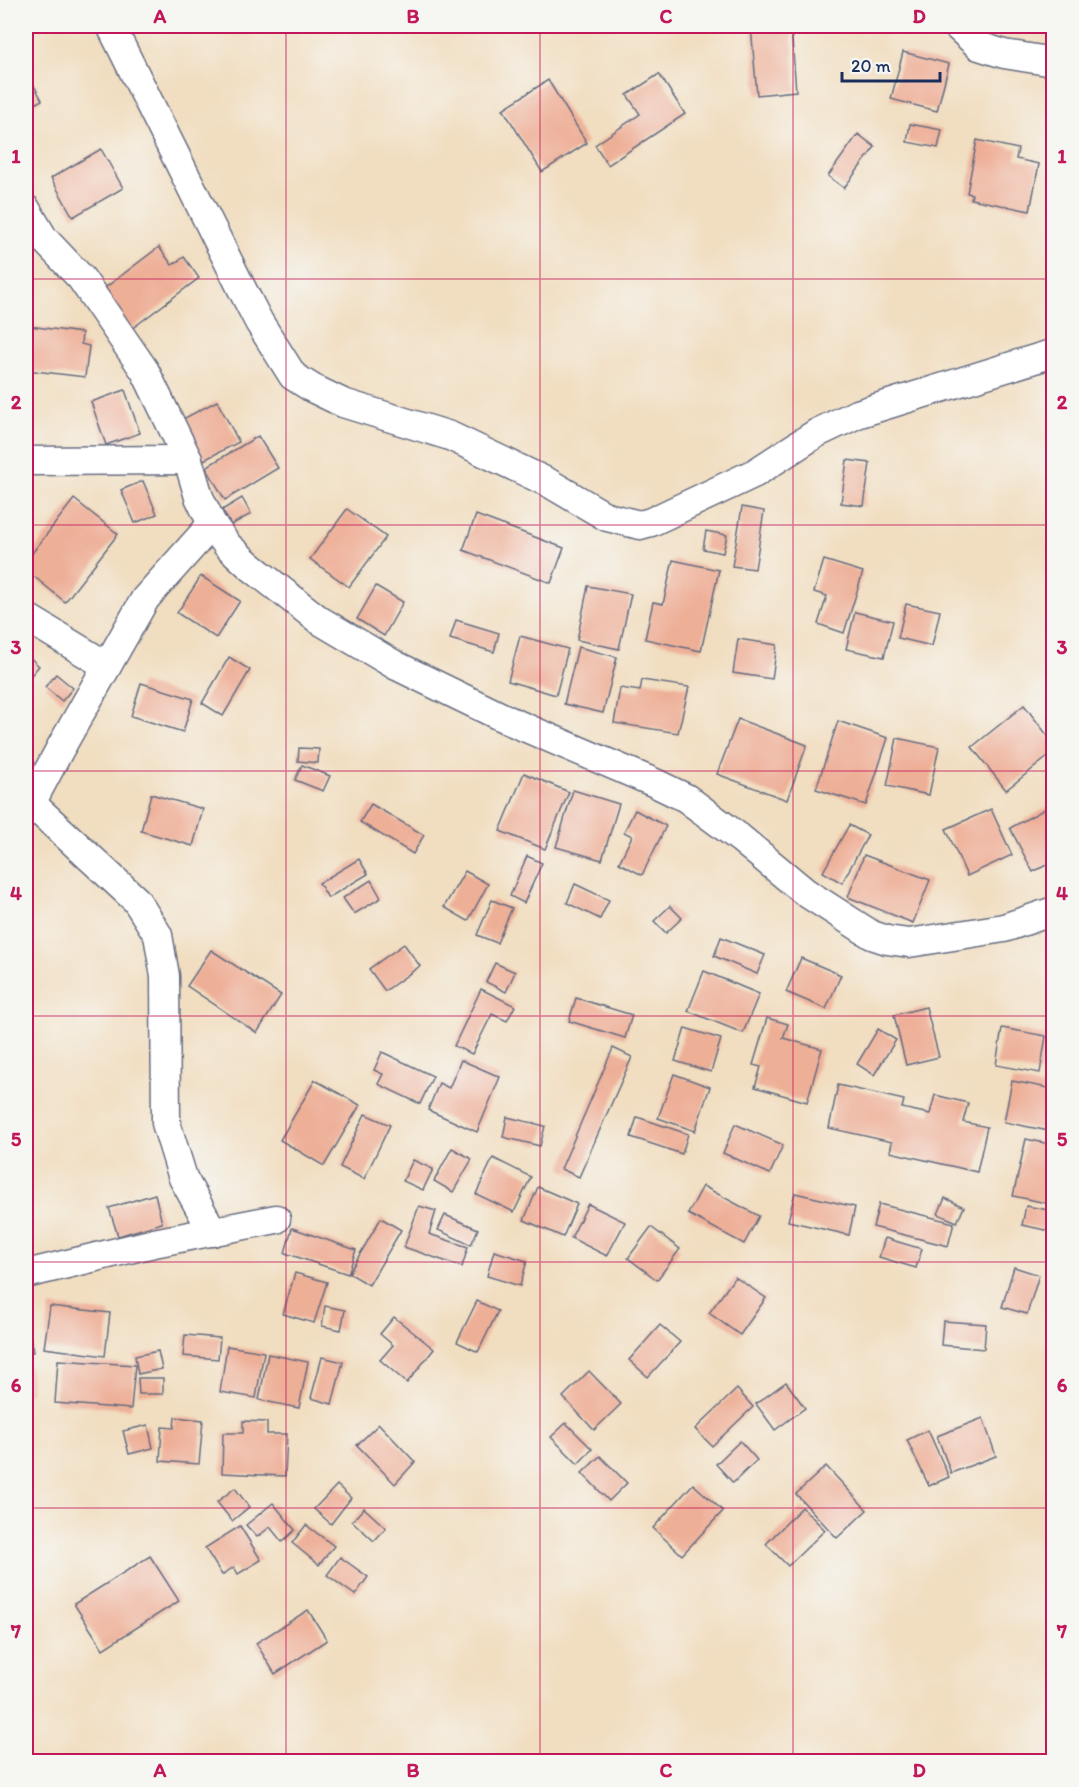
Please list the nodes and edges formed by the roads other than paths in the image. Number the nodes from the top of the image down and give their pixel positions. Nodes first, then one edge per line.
1 (111, 26) edge
2 (957, 26) edge
3 (1053, 62) edge
4 (26, 209) edge
5 (1053, 353) edge
6 (26, 460) edge
7 (188, 460) junction
8 (212, 524) junction
9 (26, 617) edge
10 (107, 666) junction
11 (28, 808) edge
12 (1053, 911) edge
13 (276, 1219) dead end
14 (213, 1232) junction
15 (26, 1274) edge

1 - 5 street
2 - 3 street
4 - 7 street
6 - 7 street
7 - 8 street
8 - 10 street
8 - 12 street
9 - 10 street
10 - 11 street
11 - 14 street
13 - 14 street
14 - 15 street

